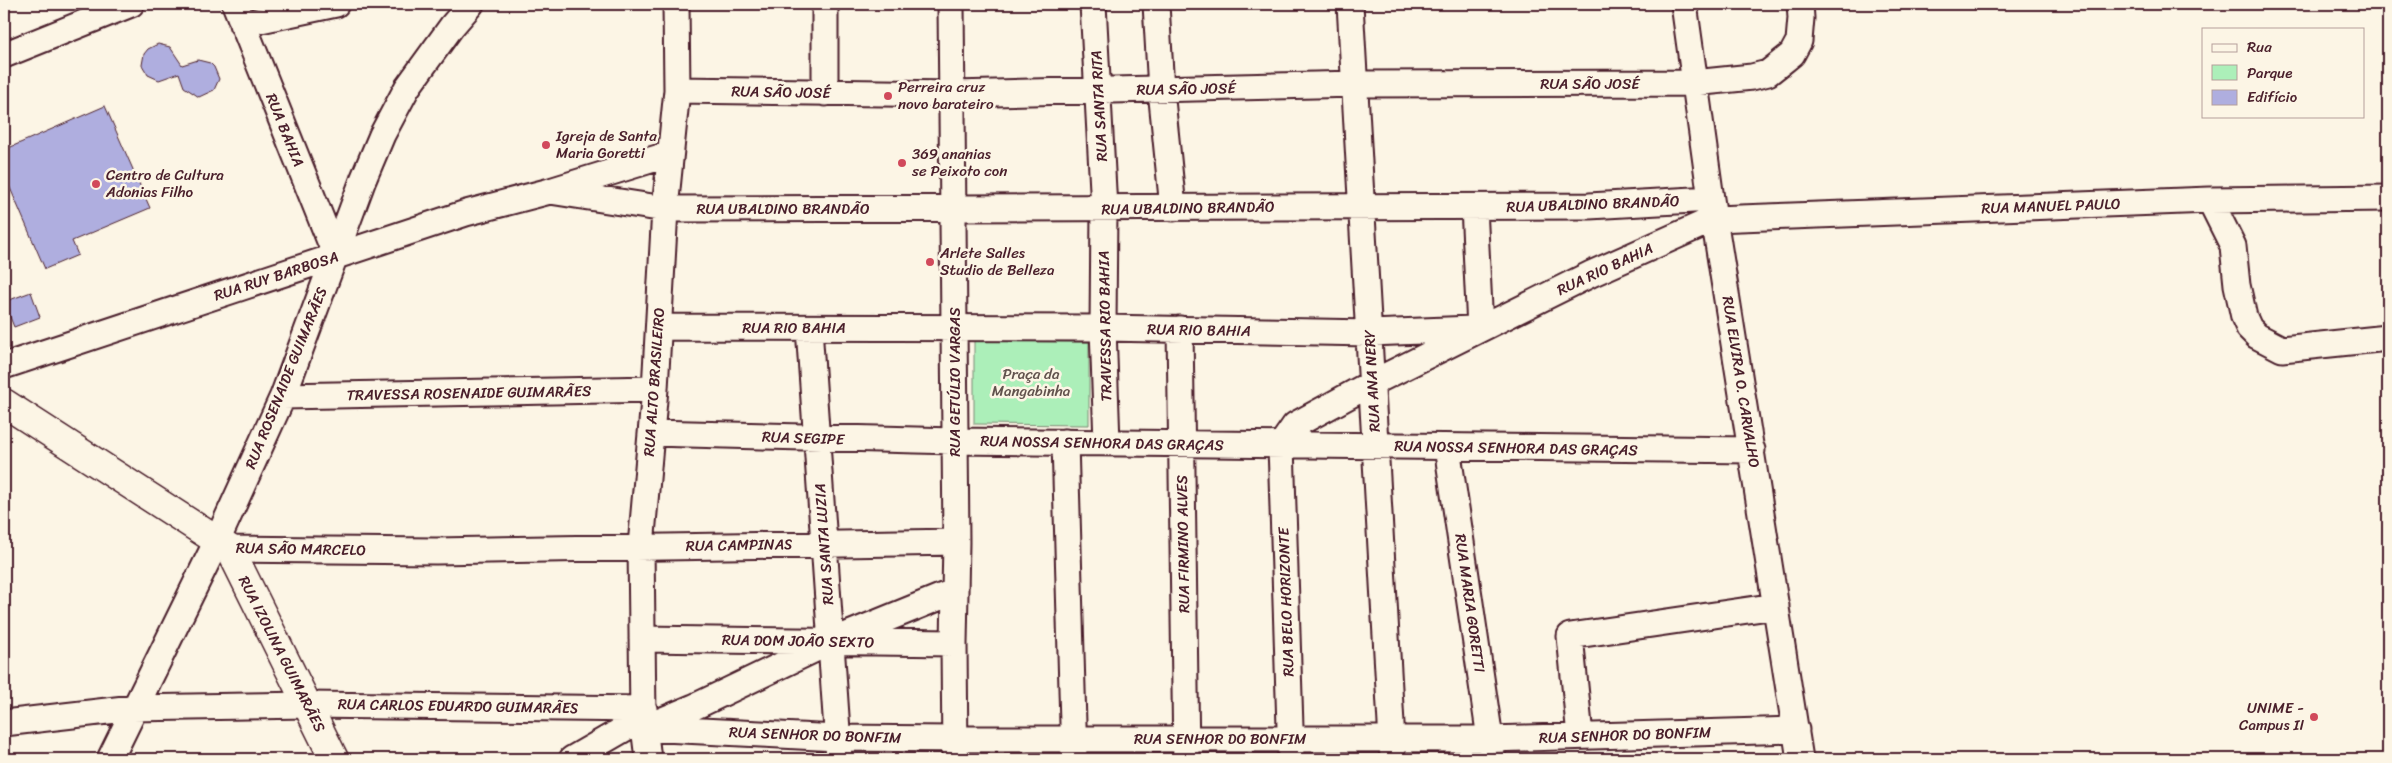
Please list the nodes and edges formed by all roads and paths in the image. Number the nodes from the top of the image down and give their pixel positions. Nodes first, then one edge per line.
1 (131, 4) edge
2 (336, 4) edge
3 (471, 4) edge
4 (676, 4) edge
5 (825, 4) edge
6 (952, 4) edge
7 (1093, 4) edge
8 (1156, 4) edge
9 (1350, 4) edge
10 (1684, 4) edge
11 (1800, 4) edge
12 (238, 14) edge
13 (4, 55) edge
14 (1694, 83) junction
15 (1356, 84) junction
16 (677, 90) junction
17 (1098, 90) junction
18 (1161, 90) junction
19 (825, 93) junction
20 (954, 94) junction
21 (670, 154) junction
22 (550, 191) junction
23 (2388, 198) edge
24 (2210, 200) junction
25 (1362, 207) junction
26 (1474, 207) junction
27 (1173, 208) junction
28 (665, 209) junction
29 (1104, 209) junction
30 (1712, 209) junction
31 (954, 210) junction
32 (336, 256) junction
33 (659, 327) junction
34 (809, 328) junction
35 (955, 328) junction
36 (1103, 328) junction
37 (1480, 328) junction
38 (1180, 329) junction
39 (1370, 333) junction
40 (2388, 338) edge
41 (4, 366) edge
42 (1372, 383) junction
43 (655, 389) junction
44 (282, 396) junction
45 (4, 403) edge
46 (652, 433) junction
47 (816, 439) junction
48 (954, 441) junction
49 (1065, 442) junction
50 (1107, 443) junction
51 (1181, 444) junction
52 (1281, 445) junction
53 (1375, 446) junction
54 (1447, 447) junction
55 (1752, 450) junction
56 (956, 542) junction
57 (824, 544) junction
58 (223, 545) junction
59 (641, 546) junction
60 (955, 590) junction
61 (1776, 606) junction
62 (642, 639) junction
63 (830, 642) junction
64 (954, 643) junction
65 (308, 705) junction
66 (133, 708) junction
67 (644, 718) junction
68 (4, 723) edge
69 (1796, 730) junction
70 (1580, 736) junction
71 (838, 748) edge
72 (955, 749) edge
73 (1074, 749) edge
74 (1185, 749) edge
75 (1290, 749) edge
76 (1392, 749) edge
77 (1491, 749) edge
78 (110, 759) edge
79 (334, 759) edge
80 (572, 759) edge
81 (648, 759) edge
82 (1800, 759) edge

1 - 13 street
2 - 12 street
3 - 32 street, RUA ROSENAIDE GUIMARÃES
4 - 16 street, RUA ALTO BRASILEIRO
5 - 19 street
6 - 20 street, RUA GETÚLIO VARGAS
7 - 17 street, RUA SANTA RITA
8 - 18 street
9 - 15 street, RUA ANA NERY
10 - 14 street, RUA ELVIRA O. CARVALHO
11 - 14 street, RUA SÃO JOSÉ
12 - 32 street, RUA BAHIA
14 - 15 street, RUA SÃO JOSÉ
14 - 30 street, RUA ELVIRA O. CARVALHO
15 - 18 street, RUA SÃO JOSÉ
15 - 25 street, RUA ANA NERY
16 - 19 street, RUA SÃO JOSÉ
16 - 21 street, RUA ALTO BRASILEIRO
17 - 18 street, RUA SÃO JOSÉ
17 - 20 street, RUA SÃO JOSÉ
17 - 29 street, RUA SANTA RITA
18 - 27 street
19 - 20 street, RUA SÃO JOSÉ
20 - 31 street, RUA GETÚLIO VARGAS
21 - 22 street, RUA RUY BARBOSA
21 - 28 street, RUA ALTO BRASILEIRO
22 - 28 street, RUA RUY BARBOSA
22 - 32 street, RUA RUY BARBOSA
23 - 24 street, RUA MANUEL PAULO
24 - 30 street, RUA MANUEL PAULO
24 - 40 street
25 - 26 street, RUA UBALDINO BRANDÃO
25 - 27 street, RUA UBALDINO BRANDÃO
25 - 39 street, RUA ANA NERY
26 - 30 street, RUA UBALDINO BRANDÃO
26 - 37 street
27 - 29 street, RUA UBALDINO BRANDÃO
28 - 31 street, RUA UBALDINO BRANDÃO
28 - 33 street, RUA ALTO BRASILEIRO
29 - 31 street, RUA UBALDINO BRANDÃO
29 - 36 street, TRAVESSA RIO BAHIA
30 - 37 street, RUA RIO BAHIA
30 - 55 street, RUA ELVIRA O. CARVALHO
31 - 35 street, RUA GETÚLIO VARGAS
32 - 41 street, RUA RUY BARBOSA
32 - 44 street, RUA ROSENAIDE GUIMARÃES
33 - 34 street, RUA RIO BAHIA
33 - 43 street, RUA ALTO BRASILEIRO
34 - 35 street, RUA RIO BAHIA
34 - 47 street, RUA SANTA LUZIA
35 - 36 street, RUA RIO BAHIA
35 - 48 street, RUA GETÚLIO VARGAS
36 - 38 street, RUA RIO BAHIA
36 - 50 street, TRAVESSA RIO BAHIA
37 - 39 street, RUA RIO BAHIA
37 - 42 street
38 - 39 street, RUA RIO BAHIA
38 - 51 street, RUA FIRMINO ALVES
39 - 42 street, RUA ANA NERY
42 - 52 street
42 - 53 street, RUA ANA NERY
43 - 44 street, TRAVESSA ROSENAIDE GUIMARÃES
43 - 46 street, RUA ALTO BRASILEIRO
44 - 58 street, RUA ROSENAIDE GUIMARÃES
45 - 58 main road, RUA SÃO MARCELO
46 - 47 street, RUA SEGIPE
46 - 59 street, RUA ALTO BRASILEIRO
47 - 48 street, RUA SEGIPE
47 - 57 street, RUA SANTA LUZIA
48 - 49 street, RUA NOSSA SENHORA DAS GRAÇAS
48 - 56 street, RUA GETÚLIO VARGAS
49 - 50 street, RUA NOSSA SENHORA DAS GRAÇAS
49 - 73 street
50 - 51 street, RUA NOSSA SENHORA DAS GRAÇAS
51 - 52 street, RUA NOSSA SENHORA DAS GRAÇAS
51 - 74 street, RUA FIRMINO ALVES
52 - 53 street, RUA NOSSA SENHORA DAS GRAÇAS
52 - 75 street, RUA BELO HORIZONTE
53 - 54 street, RUA NOSSA SENHORA DAS GRAÇAS
53 - 76 street, RUA ANA NERY
54 - 55 street, RUA NOSSA SENHORA DAS GRAÇAS
54 - 77 street, RUA MARIA GORETTI
55 - 61 street, RUA ELVIRA O. CARVALHO
56 - 57 street, RUA CAMPINAS
56 - 60 street, RUA GETÚLIO VARGAS
57 - 59 street, RUA CAMPINAS
57 - 63 street, RUA SANTA LUZIA
58 - 59 street, RUA SÃO MARCELO
58 - 65 main road, RUA IZOLINA GUIMARÃES
58 - 66 street, RUA ROSENAIDE GUIMARÃES
59 - 62 street, RUA ALTO BRASILEIRO
60 - 63 street
60 - 64 street, RUA GETÚLIO VARGAS
61 - 69 street, RUA ELVIRA O. CARVALHO
61 - 70 street
62 - 63 street, RUA DOM JOÃO SEXTO
62 - 67 street, RUA ALTO BRASILEIRO
63 - 64 street, RUA DOM JOÃO SEXTO
63 - 67 street
63 - 71 street, RUA SANTA LUZIA
64 - 72 street, RUA GETÚLIO VARGAS
65 - 66 street, RUA CARLOS EDUARDO GUIMARÃES
65 - 67 street, RUA CARLOS EDUARDO GUIMARÃES
65 - 79 main road, RUA IZOLINA GUIMARÃES
66 - 68 street, RUA CARLOS EDUARDO GUIMARÃES
66 - 78 street, RUA ROSENAIDE GUIMARÃES
67 - 71 street, RUA SENHOR DO BONFIM
67 - 80 street
67 - 81 street, RUA ALTO BRASILEIRO
69 - 70 street, RUA SENHOR DO BONFIM
69 - 82 street, RUA ELVIRA O. CARVALHO
70 - 77 street, RUA SENHOR DO BONFIM
71 - 72 street, RUA SENHOR DO BONFIM
72 - 73 street, RUA SENHOR DO BONFIM
73 - 74 street, RUA SENHOR DO BONFIM
74 - 75 street, RUA SENHOR DO BONFIM
75 - 76 street, RUA SENHOR DO BONFIM
76 - 77 street, RUA SENHOR DO BONFIM

